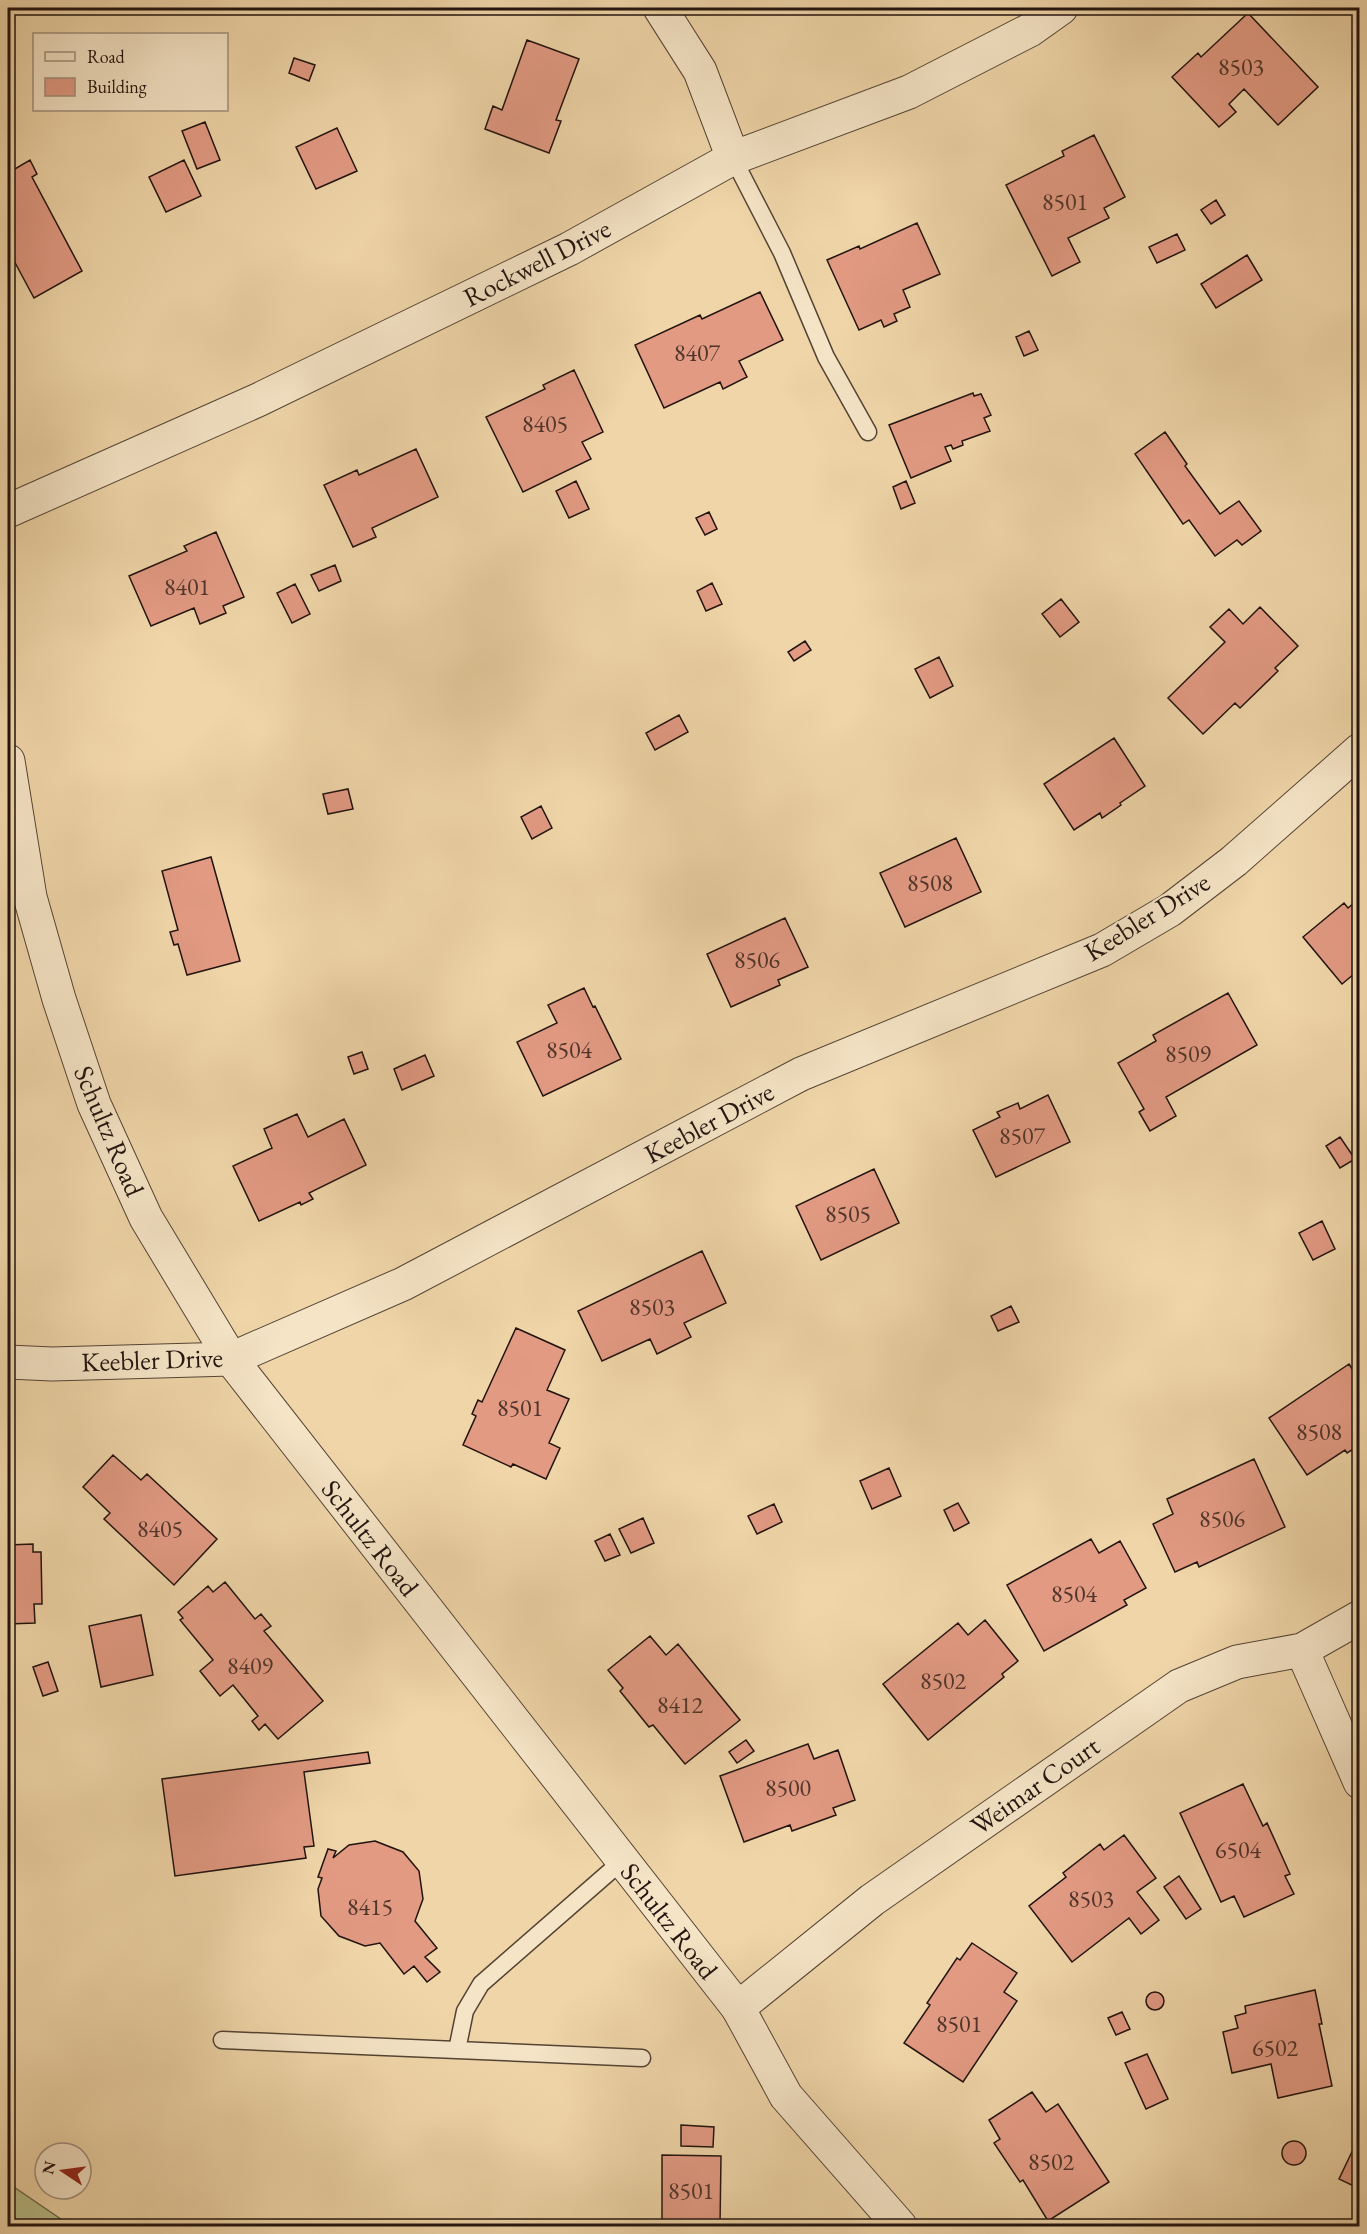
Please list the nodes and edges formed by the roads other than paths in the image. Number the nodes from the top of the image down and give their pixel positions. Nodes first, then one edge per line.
1 (660, 8) edge
2 (1061, 8) edge
3 (733, 158) junction
4 (868, 432) dead end
5 (8, 511) edge
6 (1359, 750) edge
7 (8, 762) edge
8 (231, 1359) junction
9 (8, 1362) edge
10 (1359, 1617) edge
11 (1302, 1650) junction
12 (1359, 1782) edge
13 (622, 1861) junction
14 (738, 2008) junction
15 (222, 2040) dead end
16 (457, 2050) junction
17 (642, 2058) dead end
18 (900, 2226) edge

1 - 3 street
2 - 3 street, Rockwell Drive
3 - 4 lane
3 - 5 street, Rockwell Drive
6 - 8 street, Keebler Drive
7 - 8 street, Schultz Road
8 - 9 street, Keebler Drive
8 - 13 street, Schultz Road
10 - 11 street, Weimar Court
11 - 12 street
11 - 14 street, Weimar Court
13 - 14 street, Schultz Road
13 - 16 lane
14 - 18 street, Schultz Road
15 - 16 lane
16 - 17 lane

